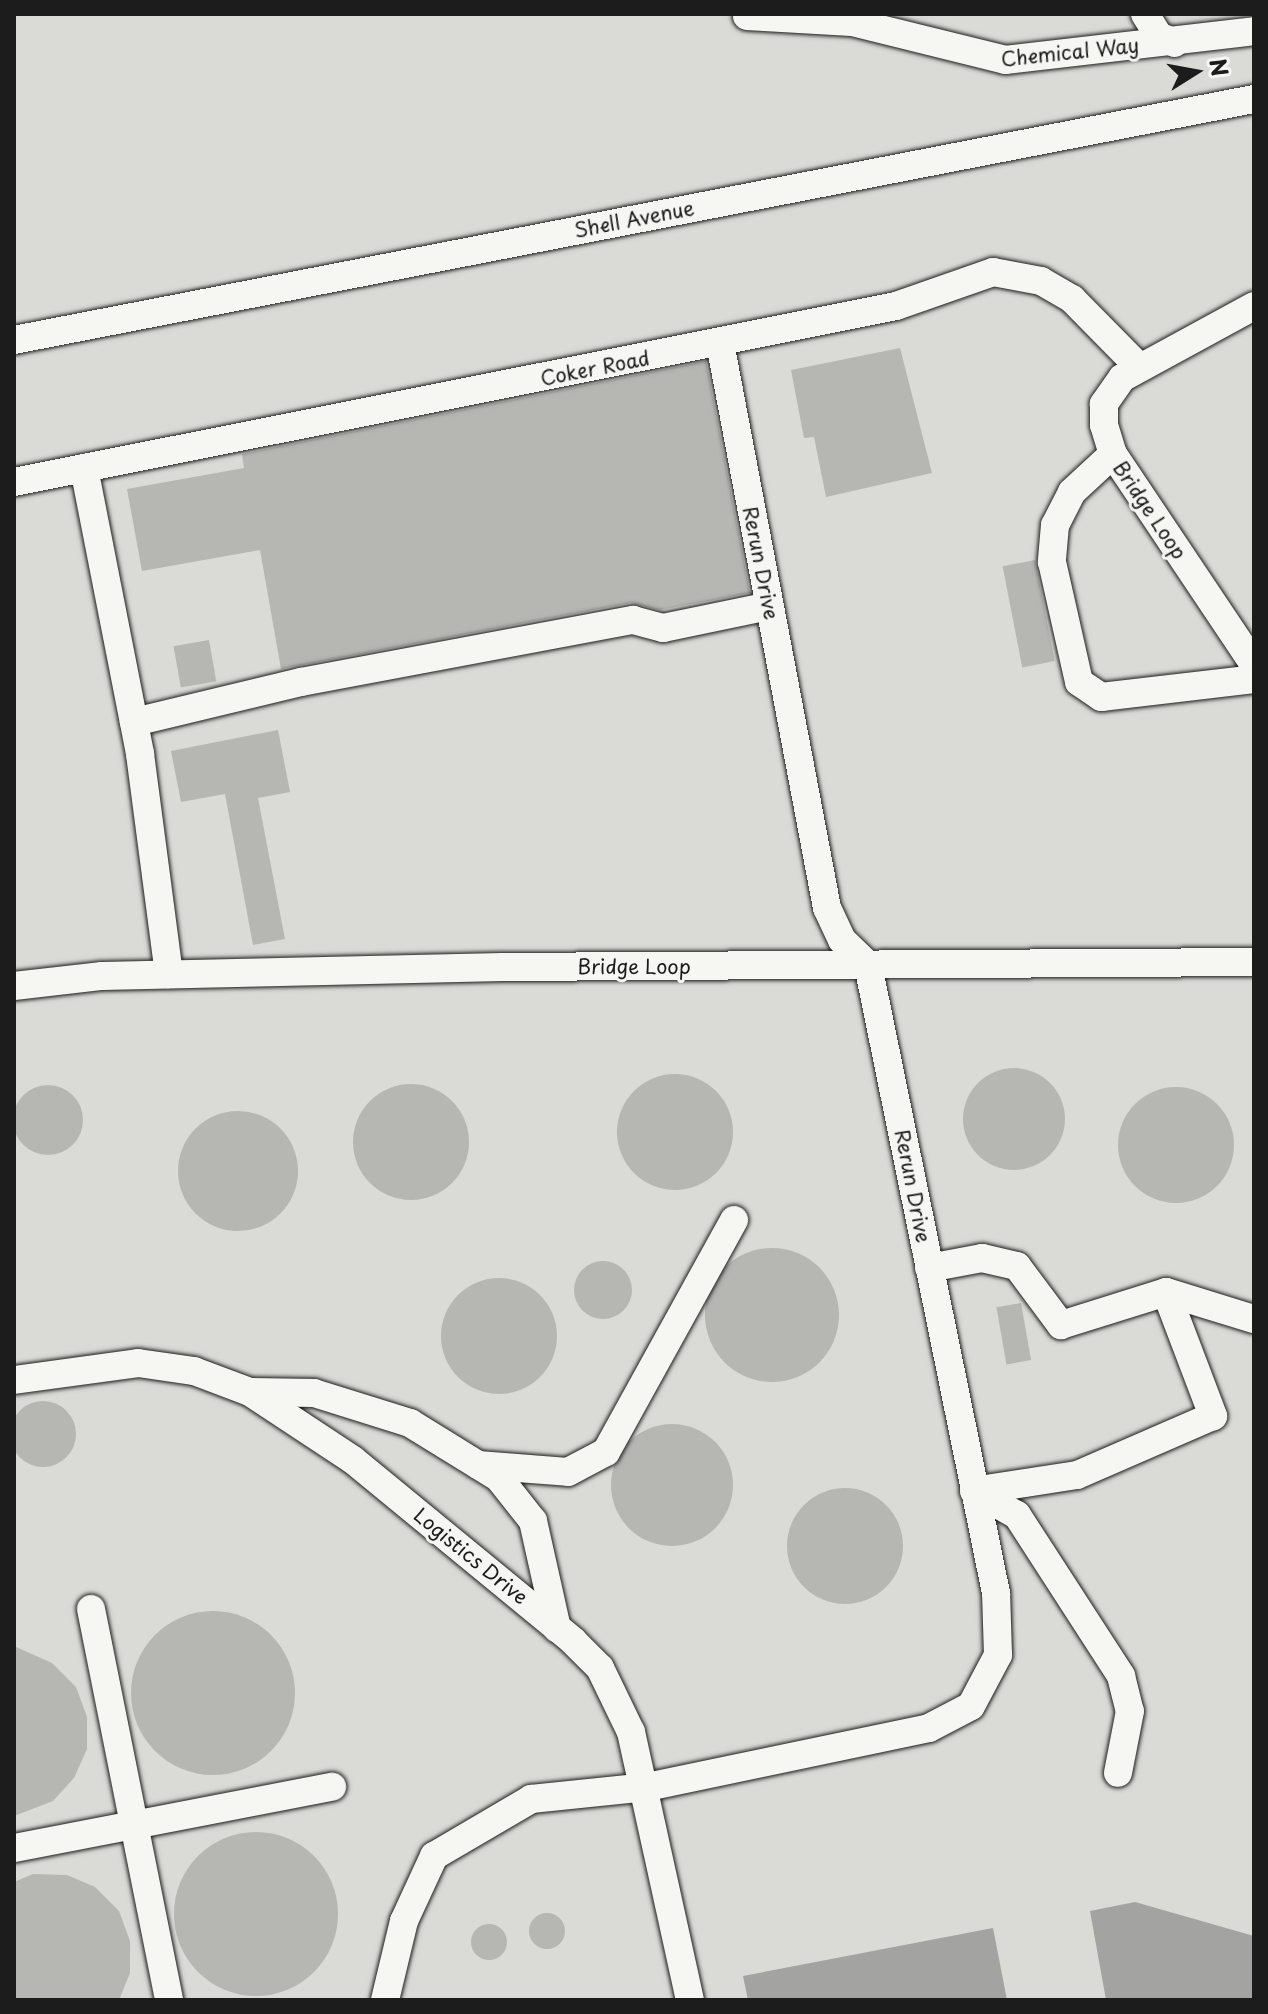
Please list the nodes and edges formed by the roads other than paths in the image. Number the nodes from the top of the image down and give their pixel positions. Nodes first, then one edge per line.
1 (1145, 14) edge
2 (747, 16) dead end
3 (1254, 31) edge
4 (1175, 43) junction
5 (1254, 99) edge
6 (1254, 306) edge
7 (14, 340) edge
8 (720, 343) junction
9 (1139, 367) junction
10 (1113, 454) junction
11 (84, 468) junction
12 (14, 482) edge
13 (769, 606) junction
14 (1246, 635) edge
15 (1254, 665) edge
16 (1254, 679) edge
17 (134, 722) junction
18 (1254, 962) edge
19 (868, 965) junction
20 (169, 974) junction
21 (14, 986) edge
22 (734, 1220) dead end
23 (929, 1268) junction
24 (1166, 1292) junction
25 (1254, 1319) edge
26 (14, 1380) edge
27 (250, 1392) junction
28 (477, 1465) junction
29 (974, 1491) junction
30 (91, 1609) dead end
31 (557, 1628) junction
32 (1118, 1773) dead end
33 (332, 1787) dead end
34 (647, 1787) junction
35 (134, 1825) junction
36 (14, 1848) edge
37 (169, 2000) edge
38 (385, 2000) edge
39 (690, 2000) edge

1 - 4 street
2 - 4 street, Chemical Way
3 - 4 street, Chemical Way
5 - 7 street, Shell Avenue
6 - 9 street, Bridge Loop
8 - 9 street, Coker Road
8 - 11 street, Coker Road
8 - 13 street, Rerun Drive
9 - 10 street, Bridge Loop
10 - 14 street, Bridge Loop
10 - 16 street
11 - 12 street, Coker Road
11 - 17 street
13 - 17 street
13 - 19 street, Rerun Drive
14 - 15 street, Bridge Loop
17 - 20 street
18 - 19 street, Bridge Loop
19 - 20 street, Bridge Loop
19 - 23 street, Rerun Drive
20 - 21 street, Bridge Loop
22 - 28 street
23 - 24 street
23 - 29 street, Rerun Drive
24 - 25 street
24 - 29 street
26 - 27 street, Logistics Drive
27 - 28 street
27 - 31 street, Logistics Drive
28 - 31 street
29 - 32 street
29 - 34 street, Rerun Drive
30 - 35 street
31 - 34 street, Logistics Drive
33 - 35 street
34 - 38 street, Rerun Drive
34 - 39 street, Logistics Drive
35 - 36 street
35 - 37 street

